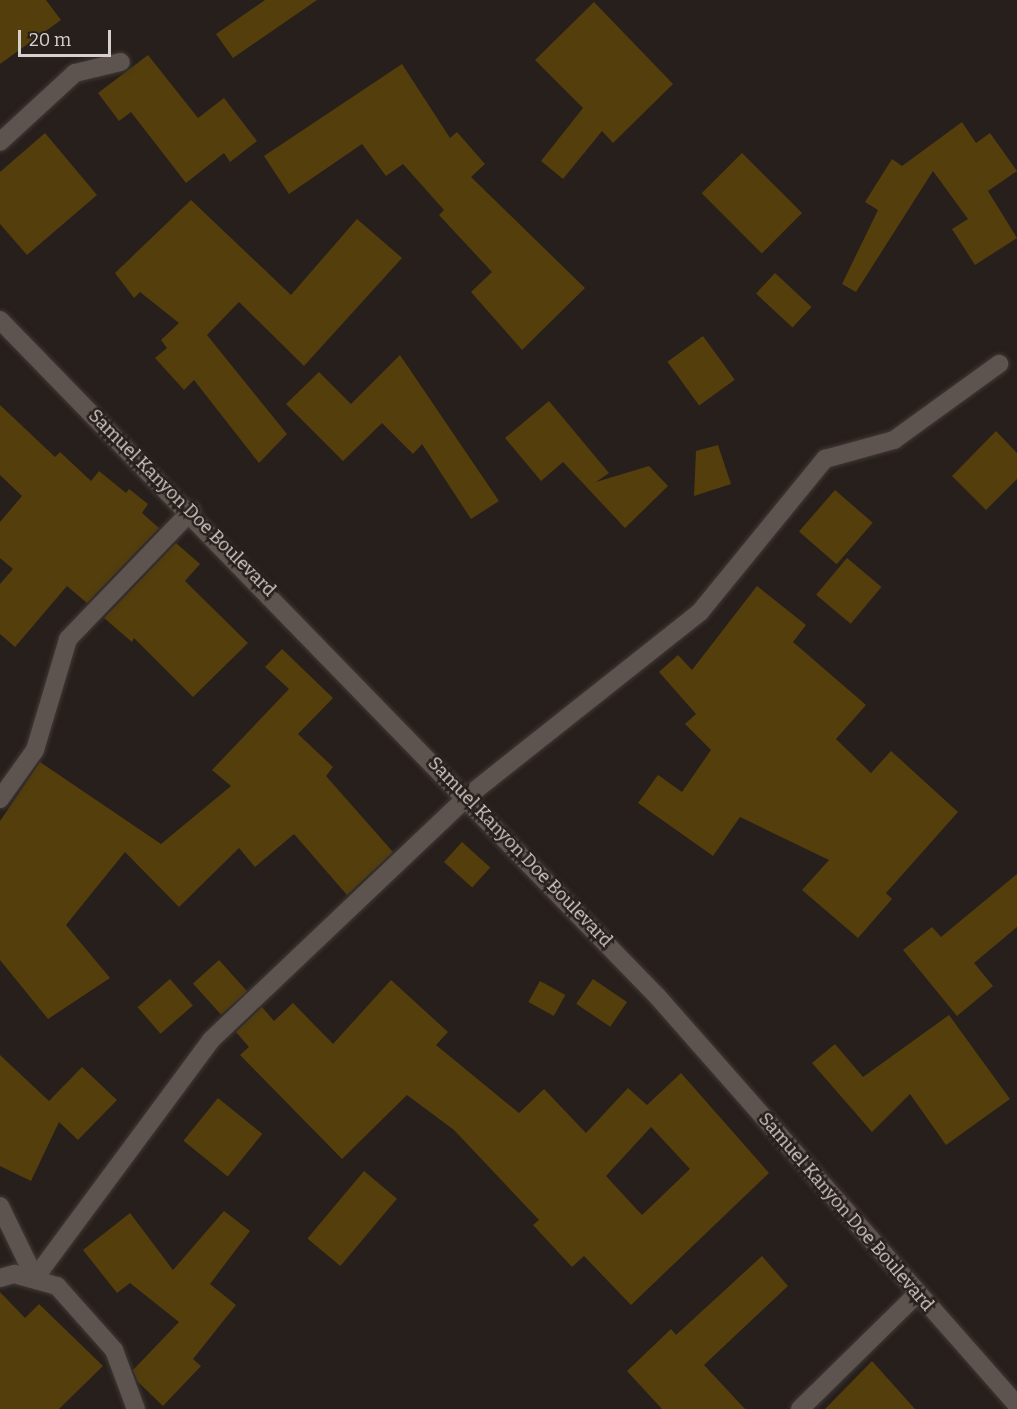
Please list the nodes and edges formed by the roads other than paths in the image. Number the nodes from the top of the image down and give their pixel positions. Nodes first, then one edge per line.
1 (121, 62) dead end
2 (0, 142) edge
3 (0, 322) edge
4 (999, 364) dead end
5 (191, 511) junction
6 (468, 796) junction
7 (0, 799) edge
8 (0, 1206) edge
9 (0, 1278) edge
10 (35, 1278) junction
11 (917, 1294) junction
12 (1017, 1405) edge
13 (136, 1409) edge
14 (800, 1409) edge

1 - 2 street
3 - 5 street, Samuel Kanyon Doe Boulevard
4 - 6 street
5 - 6 street, Samuel Kanyon Doe Boulevard
5 - 7 street
6 - 10 street
6 - 11 street, Samuel Kanyon Doe Boulevard
8 - 10 street
9 - 10 street
10 - 13 street
11 - 12 street, Samuel Kanyon Doe Boulevard
11 - 14 street

